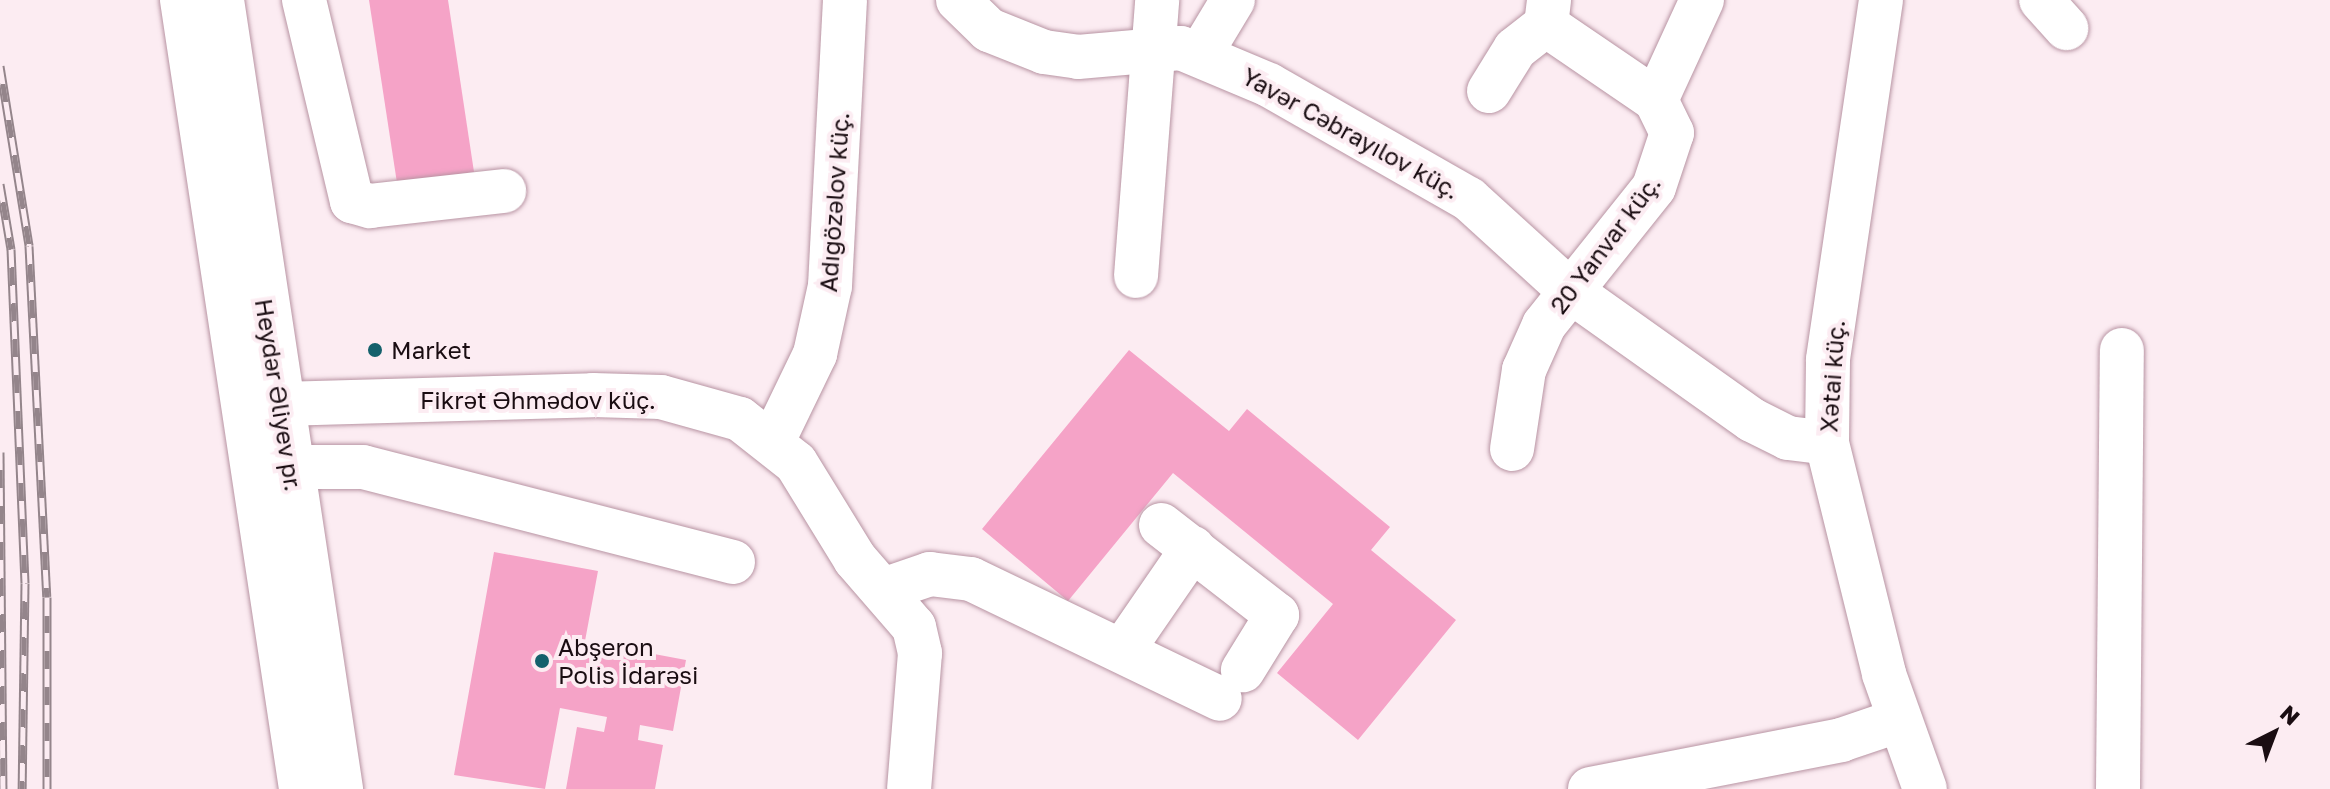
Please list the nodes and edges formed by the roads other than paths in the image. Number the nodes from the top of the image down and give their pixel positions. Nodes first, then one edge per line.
1 (182, 0) edge
2 (222, 0) edge
3 (304, 0) edge
4 (845, 0) edge
5 (958, 0) edge
6 (1157, 0) edge
7 (1233, 0) edge
8 (1702, 0) edge
9 (1881, 0) edge
10 (1548, 12) edge
11 (1154, 49) junction
12 (1201, 53) junction
13 (1489, 91) dead end
14 (1656, 100) junction
15 (504, 191) dead end
16 (1136, 276) dead end
17 (1569, 290) junction
18 (2122, 350) dead end
19 (261, 406) junction
20 (773, 441) junction
21 (1827, 443) junction
22 (1512, 449) dead end
23 (290, 467) junction
24 (733, 562) dead end
25 (883, 590) junction
26 (1122, 651) junction
27 (1900, 720) junction
28 (301, 789) edge
29 (341, 789) edge
30 (909, 789) edge
31 (1590, 789) edge
32 (1925, 789) edge
33 (2118, 789) edge

1 - 19 street, Heydər Əliyev pr.
2 - 19 street, Heydər Əliyev pr.
3 - 15 street
4 - 20 street, Adıgözəlov küç.
5 - 11 street, Yavər Cəbrayılov küç.
6 - 11 street
7 - 12 street
8 - 14 street
9 - 21 street, Xətai küç.
10 - 13 street
10 - 14 street
11 - 12 street, Yavər Cəbrayılov küç.
11 - 16 street
12 - 17 street, Yavər Cəbrayılov küç.
14 - 17 street, 20 Yanvar küç.
17 - 21 street, Yavər Cəbrayılov küç.
17 - 22 street, 20 Yanvar küç.
18 - 33 street
19 - 20 street, Fikrət Əhmədov küç.
19 - 23 street, Heydər Əliyev pr.
19 - 28 street, Heydər Əliyev pr.
20 - 25 street, Fikrət Əhmədov küç.
21 - 27 street, Xətai küç.
23 - 24 street
23 - 29 street, Heydər Əliyev pr.
25 - 26 street
25 - 30 street, Fikrət Əhmədov küç.
26 - 26 street
27 - 31 street
27 - 32 street, Xətai küç.

